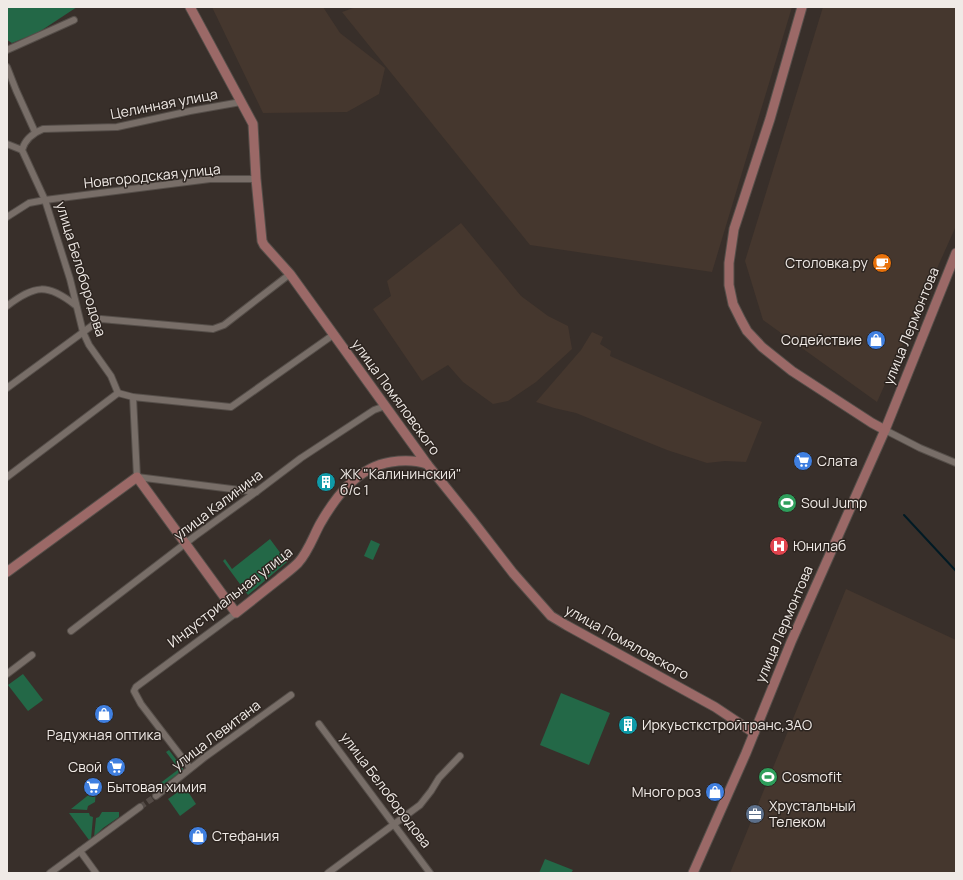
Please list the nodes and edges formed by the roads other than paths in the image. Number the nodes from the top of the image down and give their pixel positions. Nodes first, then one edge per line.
1 (190, 7) edge
2 (802, 7) edge
3 (74, 20) dead end
4 (7, 50) edge
5 (7, 67) edge
6 (241, 102) junction
7 (35, 132) junction
8 (7, 144) edge
9 (22, 150) junction
10 (256, 179) junction
11 (45, 200) junction
12 (7, 217) edge
13 (956, 253) edge
14 (290, 274) junction
15 (75, 305) junction
16 (7, 306) edge
17 (83, 332) junction
18 (333, 335) junction
19 (7, 388) edge
20 (118, 393) junction
21 (134, 396) junction
22 (385, 406) junction
23 (885, 430) junction
24 (956, 463) edge
25 (427, 464) junction
26 (7, 477) edge
27 (137, 477) junction
28 (256, 492) junction
29 (186, 544) junction
30 (7, 572) edge
31 (236, 613) junction
32 (72, 631) dead end
33 (32, 655) dead end
34 (7, 674) edge
35 (290, 696) dead end
36 (319, 724) dead end
37 (754, 733) junction
38 (460, 756) dead end
39 (190, 768) junction
40 (156, 796) tunnel mouth
41 (140, 807) tunnel mouth
42 (394, 824) junction
43 (80, 851) junction
44 (50, 873) edge
45 (96, 873) edge
46 (328, 873) edge
47 (430, 873) edge
48 (693, 873) edge

1 - 6 street, улица Помяловского
2 - 23 street
3 - 4 street
5 - 7 street
6 - 7 street, Целинная улица
6 - 10 street, улица Помяловского
7 - 9 street
8 - 9 street
9 - 11 street, улица Белобородова
10 - 11 street, Новгородская улица
10 - 14 street, улица Помяловского
11 - 12 street, Новгородская улица
11 - 15 street, улица Белобородова
13 - 23 street, улица Лермонтова
14 - 17 street
14 - 18 street, улица Помяловского
15 - 16 street
15 - 17 street, улица Белобородова
17 - 19 street
17 - 20 street, улица Белобородова
18 - 21 street
18 - 22 street, улица Помяловского
20 - 21 street
20 - 26 street
21 - 27 street
22 - 25 street, улица Помяловского
22 - 28 street, улица Калинина
23 - 24 street
23 - 37 street, улица Лермонтова
25 - 31 street, Индустриальная улица
25 - 37 street, улица Помяловского
27 - 28 street
27 - 29 street
27 - 30 street
28 - 29 street, улица Калинина
29 - 31 street
29 - 32 street, улица Калинина
31 - 39 street, Индустриальная улица
33 - 34 street
35 - 39 street, улица Левитана
36 - 42 street, улица Белобородова
37 - 48 street, улица Лермонтова
38 - 42 street
39 - 40 street, улица Левитана
41 - 43 street
42 - 46 street
42 - 47 street, улица Белобородова
43 - 44 street
43 - 45 street

